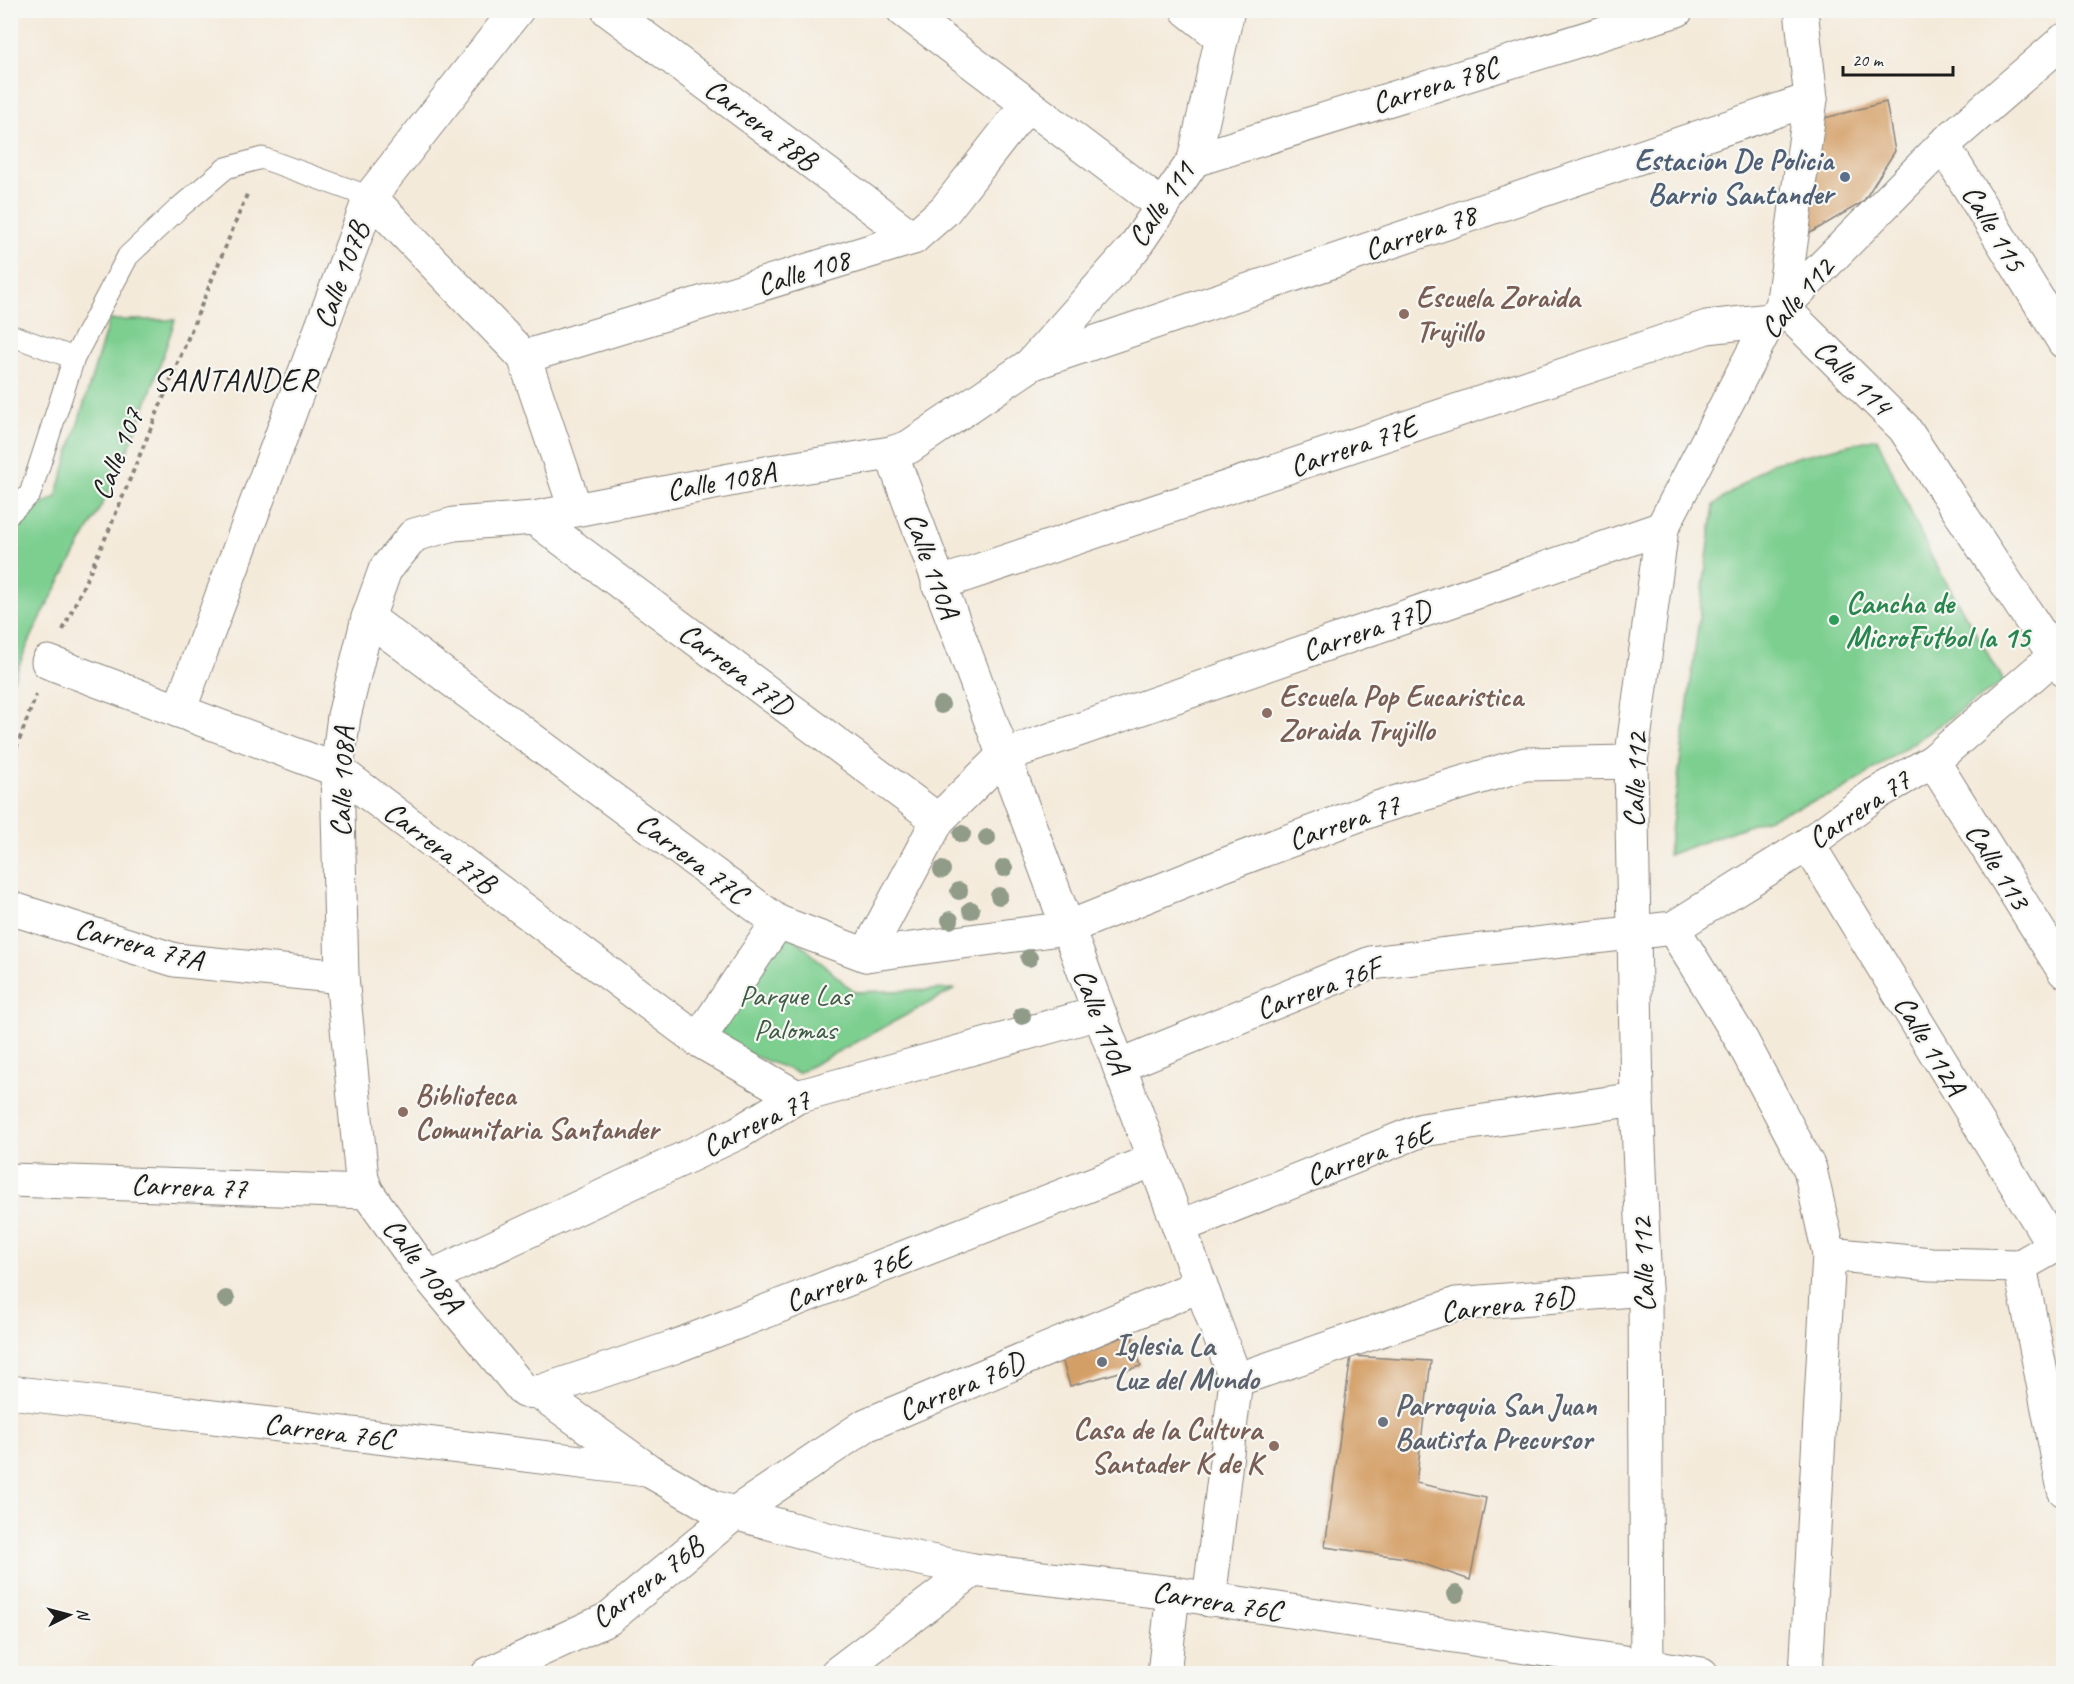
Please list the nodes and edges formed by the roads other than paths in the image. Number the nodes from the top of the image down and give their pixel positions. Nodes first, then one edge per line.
1 (517, 10) edge
2 (608, 10) edge
3 (903, 10) edge
4 (1187, 10) edge
5 (1677, 10) edge
6 (1801, 10) edge
7 (1227, 17) edge
8 (2064, 39) edge
9 (1811, 99) junction
10 (1026, 105) junction
11 (1943, 145) junction
12 (1194, 160) junction
13 (370, 197) junction
14 (1162, 206) junction
15 (914, 238) junction
16 (1776, 314) junction
17 (10, 335) edge
18 (2064, 342) edge
19 (525, 357) junction
20 (74, 358) junction
21 (1029, 365) junction
22 (891, 453) junction
23 (575, 508) junction
24 (10, 513) edge
25 (534, 518) junction
26 (1662, 528) junction
27 (938, 584) junction
28 (368, 618) junction
29 (2060, 658) edge
30 (48, 662) road end
31 (179, 711) junction
32 (1003, 756) junction
33 (1933, 761) junction
34 (1631, 762) junction
35 (337, 770) junction
36 (938, 820) junction
37 (1808, 844) junction
38 (10, 908) edge
39 (778, 922) junction
40 (1067, 928) junction
41 (1672, 928) junction
42 (1634, 931) junction
43 (866, 955) junction
44 (2064, 971) edge
45 (342, 976) junction
46 (1099, 1012) junction
47 (698, 1040) junction
48 (1119, 1066) junction
49 (797, 1097) junction
50 (1637, 1099) junction
51 (1154, 1160) junction
52 (10, 1180) edge
53 (367, 1192) junction
54 (1179, 1227) junction
55 (2058, 1243) edge
56 (1829, 1254) junction
57 (2020, 1266) junction
58 (430, 1277) junction
59 (1201, 1285) junction
60 (1645, 1289) junction
61 (1236, 1380) junction
62 (10, 1392) edge
63 (539, 1392) junction
64 (648, 1470) junction
65 (2064, 1490) edge
66 (735, 1513) junction
67 (973, 1570) junction
68 (1173, 1593) junction
69 (1209, 1600) junction
70 (1646, 1670) edge
71 (488, 1674) edge
72 (836, 1674) edge
73 (1164, 1674) edge
74 (1702, 1674) edge
75 (1806, 1674) edge

1 - 13 street, Calle 107B
2 - 15 street, Carrera 78B
3 - 10 street
4 - 7 street
5 - 12 street, Carrera 78C
6 - 9 street
7 - 12 street, Calle 111
8 - 11 street, Calle 112
9 - 16 street
9 - 21 street, Carrera 78
10 - 14 street
10 - 15 street, Calle 108
11 - 16 street, Calle 112
11 - 18 street, Calle 115
12 - 14 street, Calle 111
13 - 19 street
13 - 20 lane
13 - 31 street, Calle 107B
14 - 21 street, Calle 111
15 - 19 street, Calle 108
16 - 26 street, Calle 112
16 - 27 street, Carrera 77E
16 - 29 street, Calle 114
17 - 20 lane
19 - 23 street
20 - 24 lane
21 - 22 street, Calle 108A
22 - 23 street, Calle 108A
22 - 27 street, Calle 110A
23 - 25 street, Calle 108A
25 - 28 street, Calle 108A
25 - 36 street, Carrera 77D
26 - 32 street, Carrera 77D
26 - 34 street, Calle 112
27 - 32 street, Calle 110A
28 - 35 street, Calle 108A
28 - 39 street, Carrera 77C
29 - 33 street, Carrera 77
30 - 31 street, Carrera 77B
31 - 35 street, Carrera 77B
32 - 36 street
32 - 40 street, Calle 110A
33 - 37 street, Carrera 77
33 - 44 street, Calle 113
34 - 40 street, Carrera 77
34 - 42 street, Calle 112
35 - 45 street, Calle 108A
35 - 47 street, Carrera 77B
36 - 43 street
37 - 41 street, Carrera 77
37 - 55 street, Calle 112A
38 - 45 street, Carrera 77A
39 - 43 street, Carrera 77C
39 - 47 street
40 - 43 street, Carrera 77C
40 - 46 street, Calle 110A
41 - 42 street, Carrera 77
41 - 56 street
42 - 48 street, Carrera 76F
42 - 50 street, Calle 112
45 - 53 street, Calle 108A
46 - 48 street, Calle 110A
46 - 49 street, Carrera 77
47 - 49 street, Carrera 77B
48 - 51 street, Calle 110A
49 - 58 street, Carrera 77
50 - 54 street, Carrera 76E
50 - 60 street, Calle 112
51 - 54 street, Calle 110A
51 - 63 street, Carrera 76E
52 - 53 street, Carrera 77
53 - 58 street, Calle 108A
54 - 59 street, Calle 110A
55 - 57 street
56 - 57 street
56 - 75 street
57 - 65 street
58 - 63 street, Calle 108A
59 - 61 street, Calle 110A
59 - 66 street, Carrera 76D
60 - 61 street, Carrera 76D
60 - 70 street, Calle 112
61 - 69 street, Calle 110A
62 - 64 street, Carrera 76C
63 - 64 street, Calle 108A
64 - 66 street, Calle 108A
66 - 67 street, Carrera 76C
66 - 71 street, Carrera 76B
67 - 68 street, Carrera 76C
67 - 72 street
68 - 69 street, Carrera 76C
68 - 73 street
69 - 70 street, Carrera 76C
70 - 74 street, Carrera 76C

